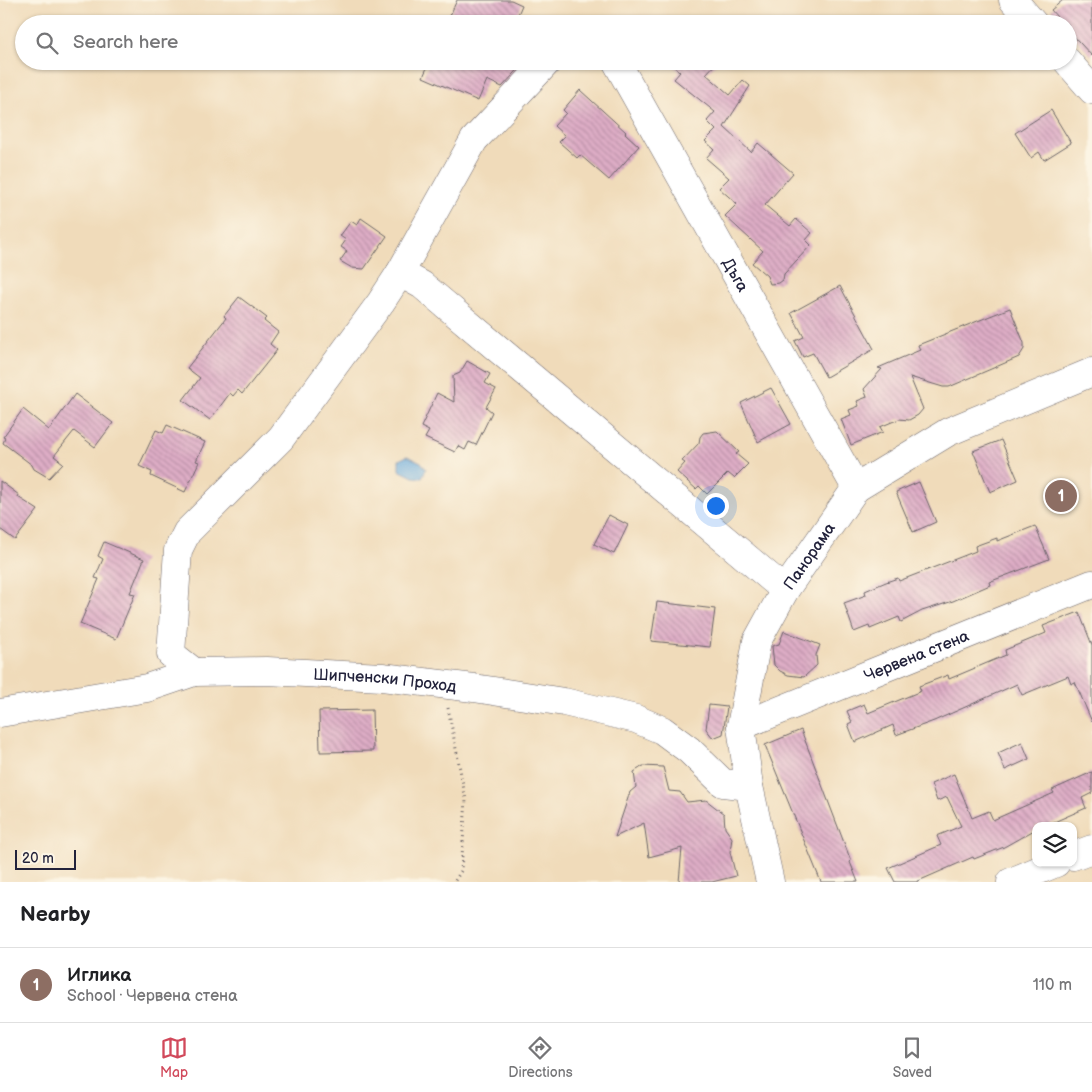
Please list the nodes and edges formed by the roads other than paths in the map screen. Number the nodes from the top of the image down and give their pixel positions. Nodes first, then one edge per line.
1 (1013, 0) edge
2 (1026, 15) edge
3 (540, 70) edge
4 (621, 70) edge
5 (1075, 70) edge
6 (1092, 90) edge
7 (400, 273) junction
8 (1092, 372) edge
9 (856, 488) junction
10 (1092, 584) edge
11 (785, 590) junction
12 (194, 672) junction
13 (0, 713) edge
14 (741, 726) junction
15 (749, 786) junction
16 (1092, 849) edge
17 (1077, 855) edge
18 (1047, 867) edge
19 (770, 882) edge
20 (1011, 882) edge

1 - 2 street
3 - 7 street
4 - 9 street, Дъга
5 - 6 street
7 - 11 street
7 - 12 street
8 - 9 street, Панорама
9 - 11 street, Панорама
10 - 14 street, Червена стена
11 - 14 street, Панорама
12 - 13 street, Шипченски Проход
12 - 15 street, Шипченски Проход
14 - 15 street, Панорама
15 - 19 street, Панорама
16 - 17 street
18 - 20 street

